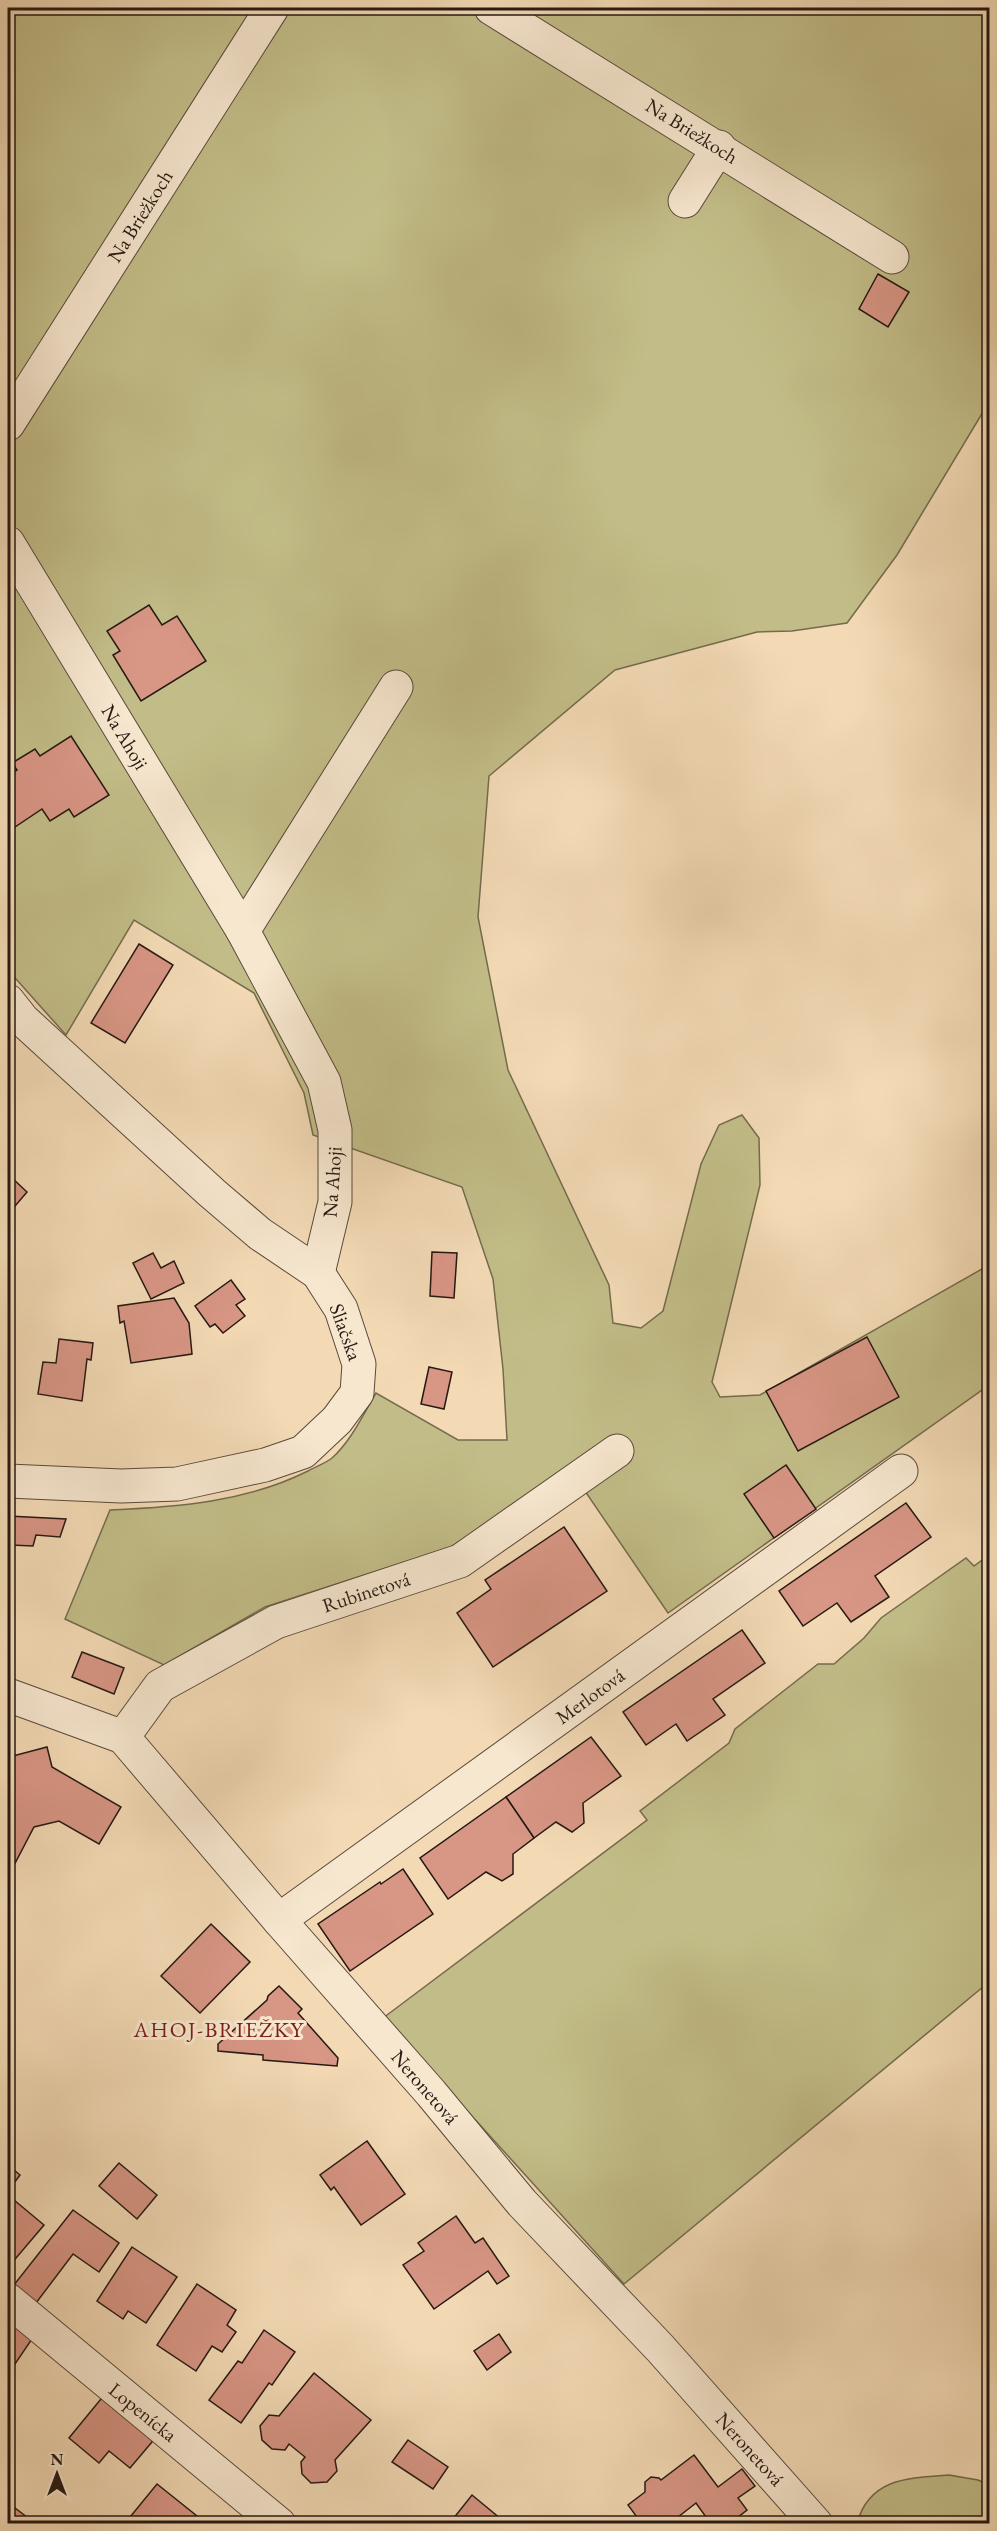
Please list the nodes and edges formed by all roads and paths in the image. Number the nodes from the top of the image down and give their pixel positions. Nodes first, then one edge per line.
1 (272, 8) edge
2 (491, 8) edge
3 (718, 147) junction
4 (685, 201) dead end
5 (892, 257) dead end
6 (8, 424) edge
7 (8, 543) edge
8 (396, 687) dead end
9 (243, 931) junction
10 (8, 1001) edge
11 (318, 1273) junction
12 (617, 1451) dead end
13 (901, 1472) dead end
14 (8, 1481) edge
15 (8, 1695) edge
16 (123, 1737) junction
17 (279, 1920) junction
18 (8, 2300) edge
19 (990, 2518) edge
20 (279, 2523) edge
21 (816, 2523) edge
22 (984, 2523) edge

1 - 6 street, Na Briežkoch
2 - 3 street, Na Briežkoch
3 - 4 street
3 - 5 street, Na Briežkoch
7 - 9 street, Na Ahoji
8 - 9 street
9 - 11 street, Na Ahoji
10 - 11 street, Sliačska
11 - 14 street, Sliačska
12 - 16 street, Rubinetová
13 - 17 street, Merlotová
15 - 16 street, Neronetová
16 - 17 street, Neronetová
17 - 21 street, Neronetová
18 - 20 street, Lopenícka
19 - 22 path

